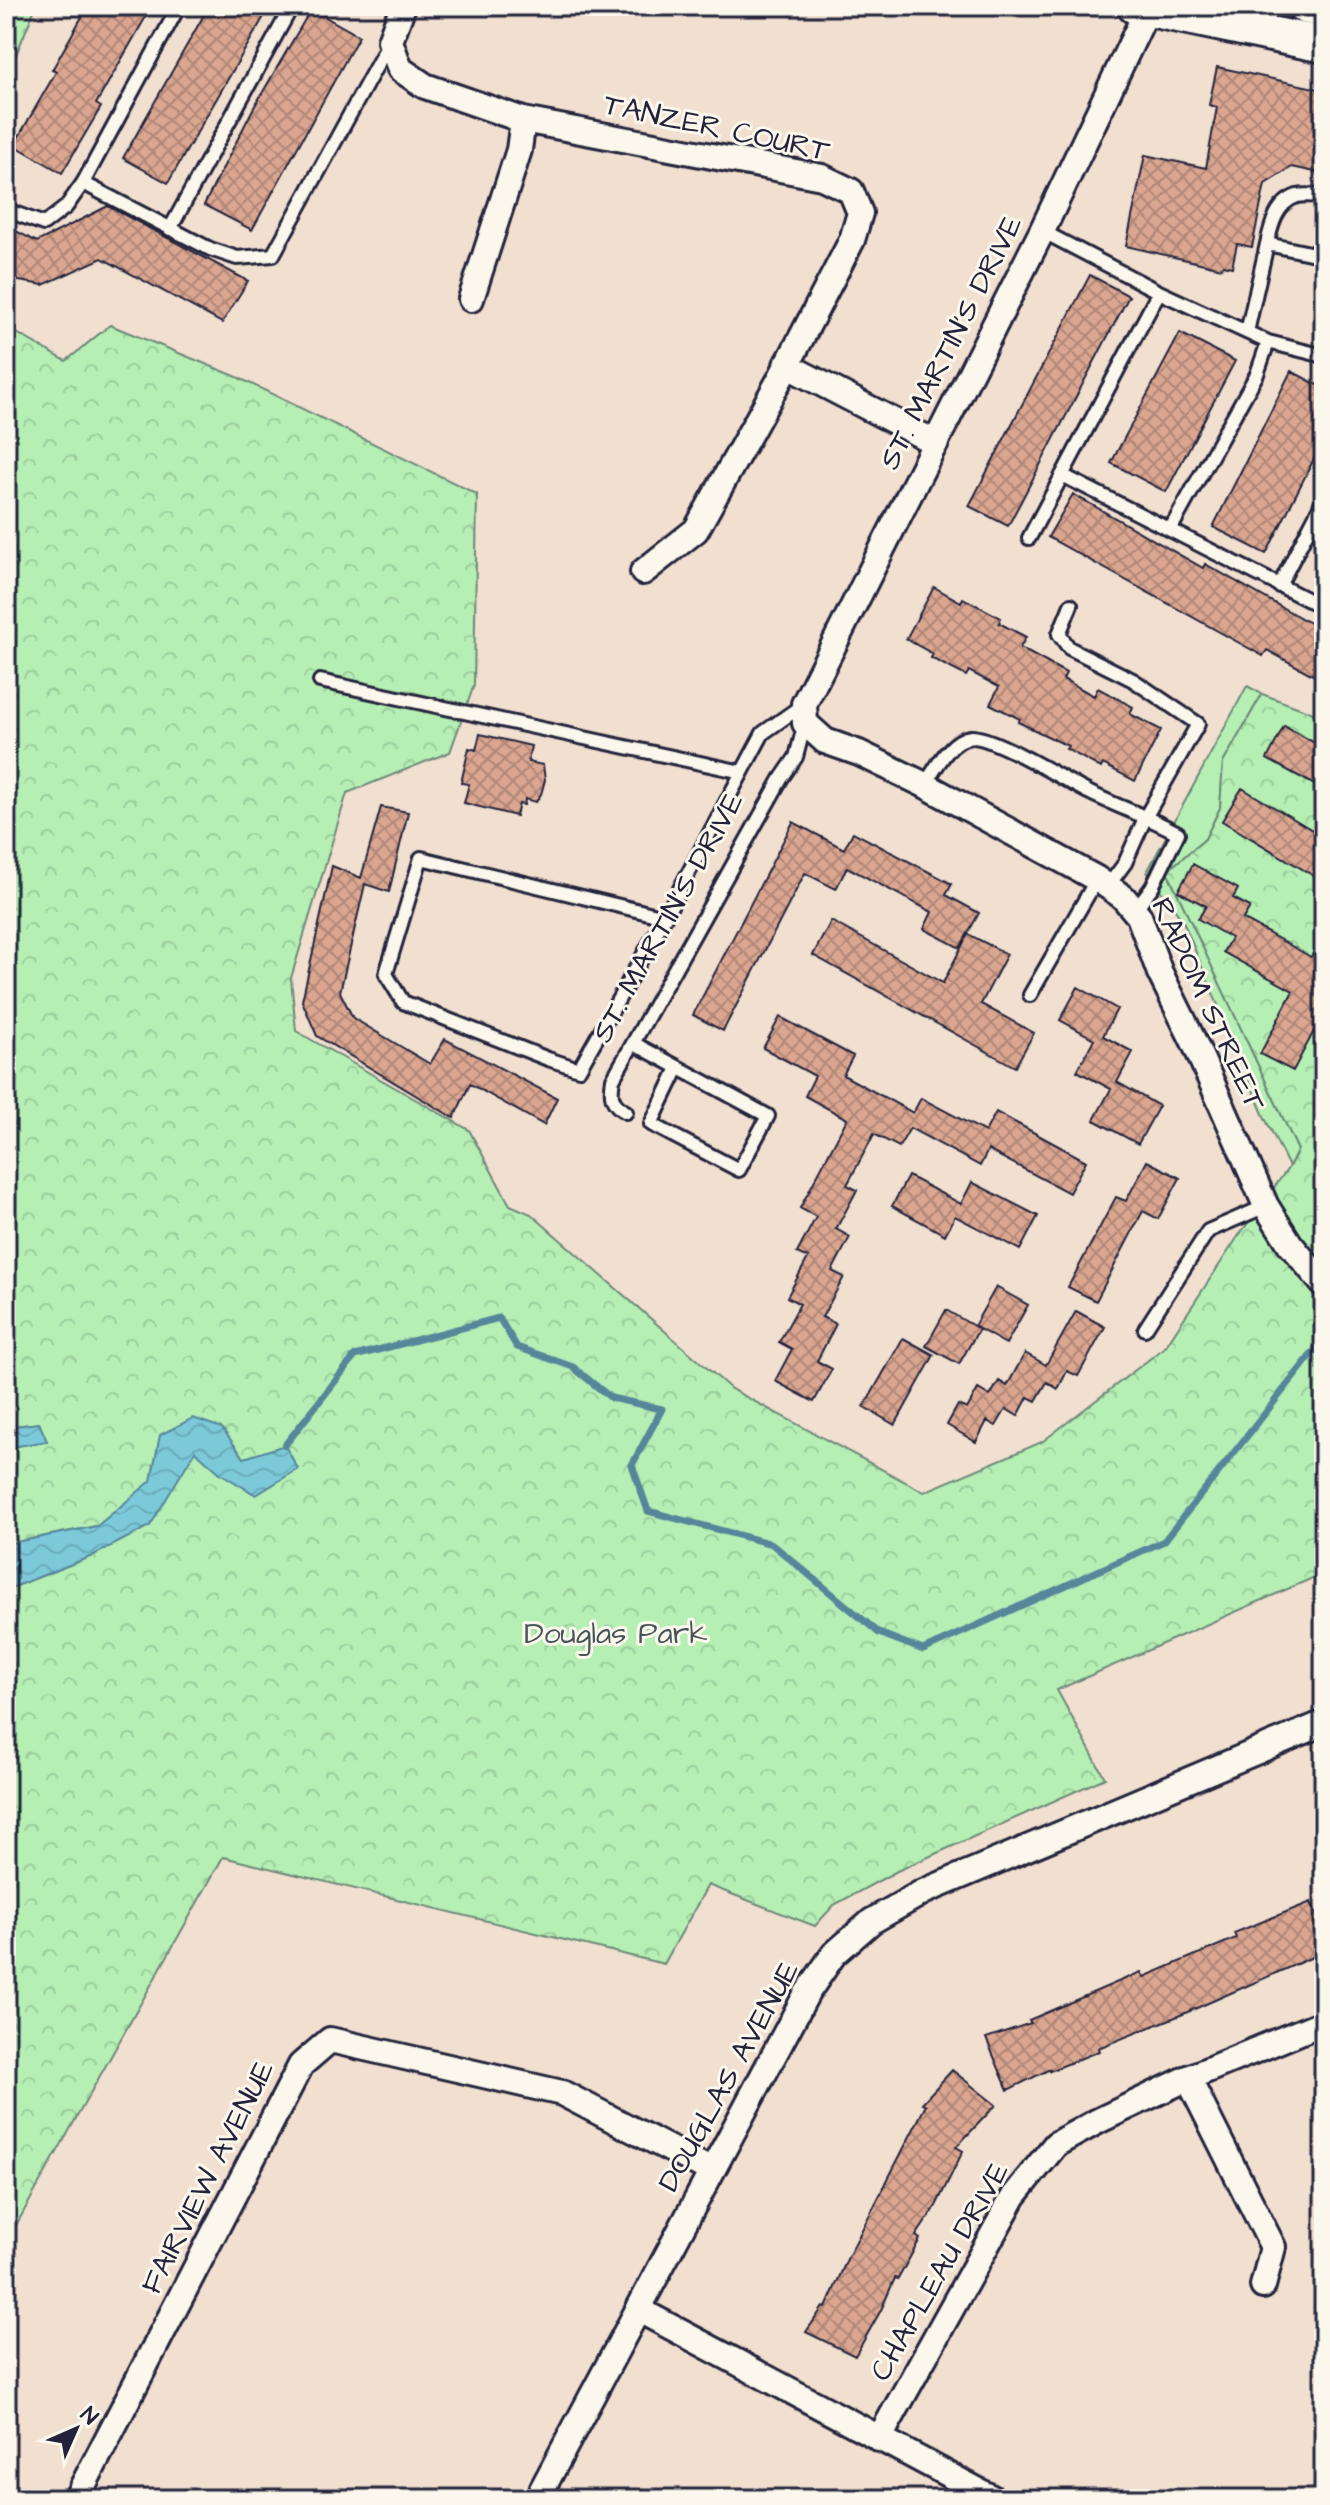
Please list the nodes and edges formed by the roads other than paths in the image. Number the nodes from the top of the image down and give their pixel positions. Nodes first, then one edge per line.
1 (179, 6) edge
2 (292, 6) edge
3 (403, 6) edge
4 (1305, 6) edge
5 (1144, 7) edge
6 (1324, 10) edge
7 (390, 41) junction
8 (1324, 45) edge
9 (523, 120) junction
10 (83, 183) junction
11 (1324, 196) edge
12 (6, 210) edge
13 (170, 229) junction
14 (1042, 231) junction
15 (1267, 244) junction
16 (1324, 256) edge
17 (1159, 292) junction
18 (471, 299) dead end
19 (1247, 332) junction
20 (1268, 342) junction
21 (1324, 356) edge
22 (786, 365) junction
23 (936, 443) junction
24 (1062, 475) junction
25 (1324, 499) edge
26 (1170, 530) junction
27 (1029, 538) dead end
28 (643, 572) dead end
29 (1279, 586) junction
30 (1071, 605) dead end
31 (1324, 608) edge
32 (320, 681) dead end
33 (805, 714) junction
34 (742, 772) junction
35 (925, 785) junction
36 (1146, 816) junction
37 (1102, 882) junction
38 (1134, 911) junction
39 (665, 917) junction
40 (1030, 995) dead end
41 (633, 1043) junction
42 (678, 1068) junction
43 (626, 1112) dead end
44 (1266, 1206) junction
45 (1324, 1285) edge
46 (1145, 1329) dead end
47 (1324, 1723) edge
48 (1324, 2022) edge
49 (1188, 2078) junction
50 (710, 2170) junction
51 (1263, 2286) dead end
52 (639, 2310) junction
53 (879, 2439) junction
54 (76, 2499) edge
55 (537, 2499) edge
56 (994, 2499) edge

1 - 10 lane
2 - 13 lane
3 - 7 street
4 - 6 main road
5 - 8 main road
5 - 14 street, ST. MARTIN'S DRIVE
7 - 9 street, TANZER COURT
7 - 13 lane
9 - 18 street
9 - 22 street, TANZER COURT
10 - 12 lane
10 - 13 lane
11 - 15 lane
14 - 17 lane
14 - 23 street, ST. MARTIN'S DRIVE
15 - 16 lane
15 - 19 lane
17 - 19 lane
17 - 24 lane
19 - 20 lane
20 - 21 lane
20 - 26 lane
22 - 23 street
22 - 28 street, TANZER COURT
23 - 33 street, ST. MARTIN'S DRIVE
24 - 26 lane
24 - 27 lane
25 - 29 lane
26 - 29 lane
29 - 31 lane
30 - 36 lane
32 - 34 lane
33 - 34 lane, ST. MARTIN'S DRIVE
33 - 35 street, RADOM STREET
33 - 41 lane, ST. MARTIN'S DRIVE
34 - 39 lane, ST. MARTIN'S DRIVE
35 - 36 lane
35 - 37 street, RADOM STREET
36 - 37 lane
36 - 38 lane
37 - 38 street, RADOM STREET
37 - 40 lane
38 - 44 street, RADOM STREET
39 - 39 lane, ST. MARTIN'S DRIVE
41 - 42 lane
41 - 43 lane, ST. MARTIN'S DRIVE
42 - 42 lane
44 - 45 street, RADOM STREET
44 - 46 lane
47 - 50 street, DOUGLAS AVENUE
48 - 49 street, CHAPLEAU DRIVE
49 - 51 street
49 - 53 street, CHAPLEAU DRIVE
50 - 52 street, DOUGLAS AVENUE
50 - 54 street, FAIRVIEW AVENUE
52 - 53 street
52 - 55 street, DOUGLAS AVENUE
53 - 56 street

